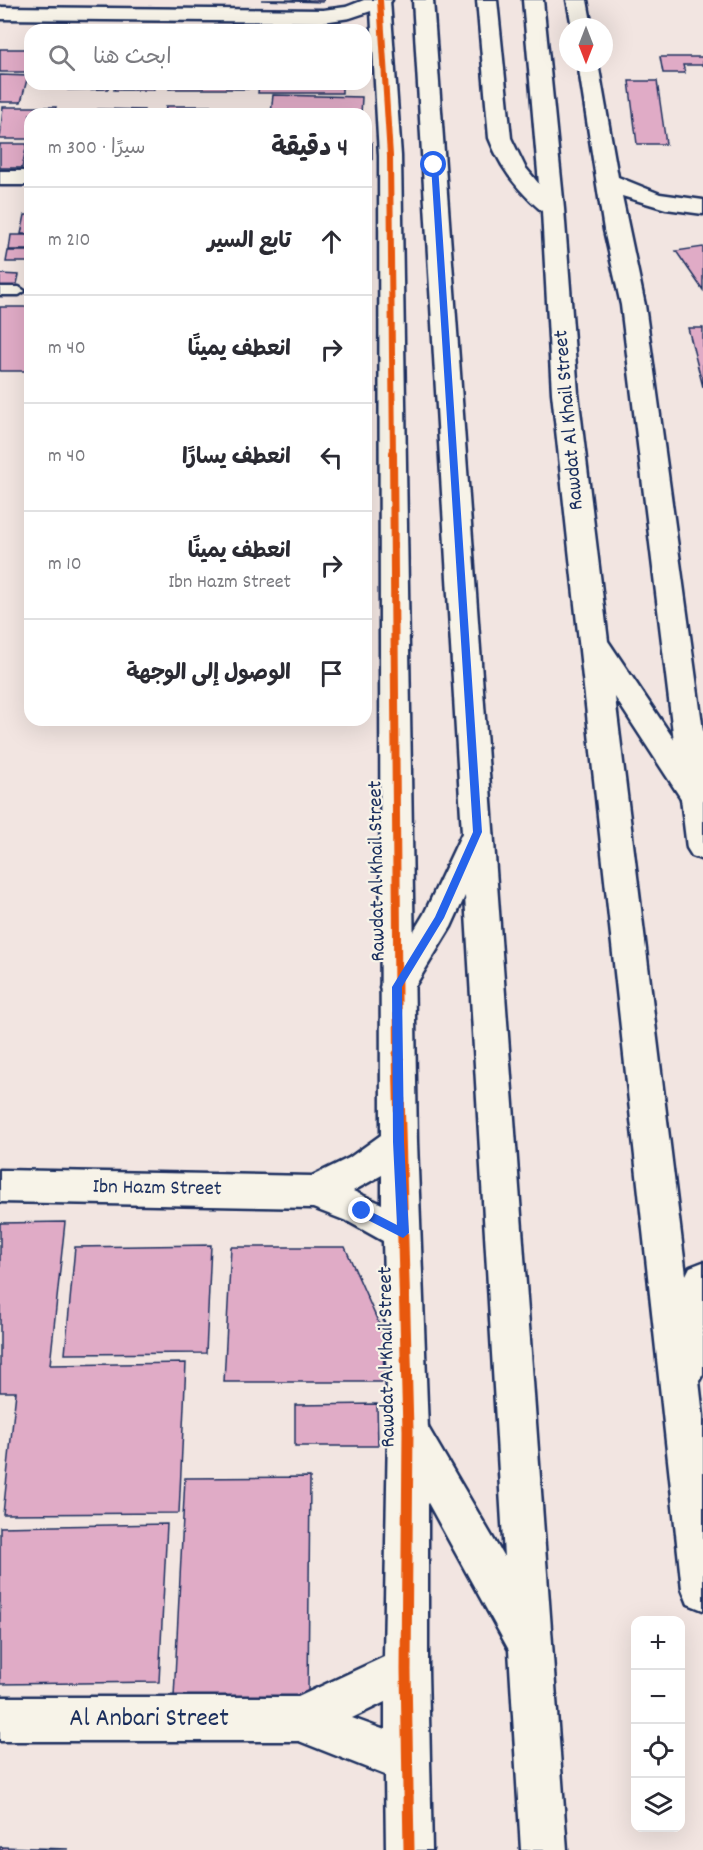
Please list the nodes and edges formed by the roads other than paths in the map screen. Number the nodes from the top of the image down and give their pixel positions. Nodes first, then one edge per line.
1 (381, 0) edge
2 (423, 0) edge
3 (487, 0) edge
4 (533, 0) edge
5 (582, 2) edge
6 (97, 7) edge
7 (0, 13) edge
8 (323, 16) junction
9 (582, 18) edge
10 (354, 24) edge
11 (372, 35) edge
12 (382, 44) junction
13 (590, 72) edge
14 (378, 162) edge
15 (0, 178) edge
16 (24, 178) edge
17 (608, 180) junction
18 (378, 196) edge
19 (701, 207) edge
20 (553, 209) junction
21 (616, 230) junction
22 (0, 291) edge
23 (19, 291) dead end
24 (592, 640) junction
25 (695, 795) junction
26 (477, 832) junction
27 (703, 848) edge
28 (397, 987) junction
29 (399, 1142) junction
30 (0, 1186) edge
31 (315, 1192) junction
32 (403, 1233) junction
33 (703, 1279) edge
34 (679, 1399) junction
35 (408, 1430) junction
36 (703, 1589) edge
37 (530, 1644) junction
38 (406, 1670) junction
39 (0, 1719) edge
40 (299, 1719) junction
41 (408, 1762) junction
42 (409, 1850) edge
43 (544, 1850) edge

1 - 8 main road
1 - 12 main road, Rawdat Al Khail Street
2 - 26 main road
3 - 20 main road
4 - 20 main road, Rawdat Al Khail Street
5 - 9 main road
6 - 7 main road
6 - 8 main road
8 - 10 main road
11 - 12 main road
12 - 14 main road, Rawdat Al Khail Street
13 - 17 main road
14 - 18 main road, Rawdat Al Khail Street
15 - 16 main road
17 - 19 main road
17 - 21 main road
18 - 28 main road, Rawdat Al Khail Street
19 - 21 main road
20 - 24 main road, Rawdat Al Khail Street
21 - 25 main road
22 - 23 lane
24 - 25 main road
24 - 34 main road, Rawdat Al Khail Street
25 - 27 main road
26 - 28 main road
26 - 37 main road
28 - 29 main road, Rawdat Al Khail Street
29 - 31 main road, Ibn Hazm Street
29 - 32 main road, Rawdat Al Khail Street
30 - 31 main road, Ibn Hazm Street
31 - 32 main road, Ibn Hazm Street
32 - 35 main road, Rawdat Al Khail Street
33 - 34 main road
34 - 36 main road, Rawdat Al Khail Street
35 - 37 main road
35 - 38 main road, Rawdat Al Khail Street
37 - 43 main road
38 - 40 main road, Al Anbari Street
38 - 41 main road, Rawdat Al Khail Street
39 - 40 main road, Al Anbari Street
40 - 41 main road, Al Anbari Street
41 - 42 main road, Rawdat Al Khail Street

